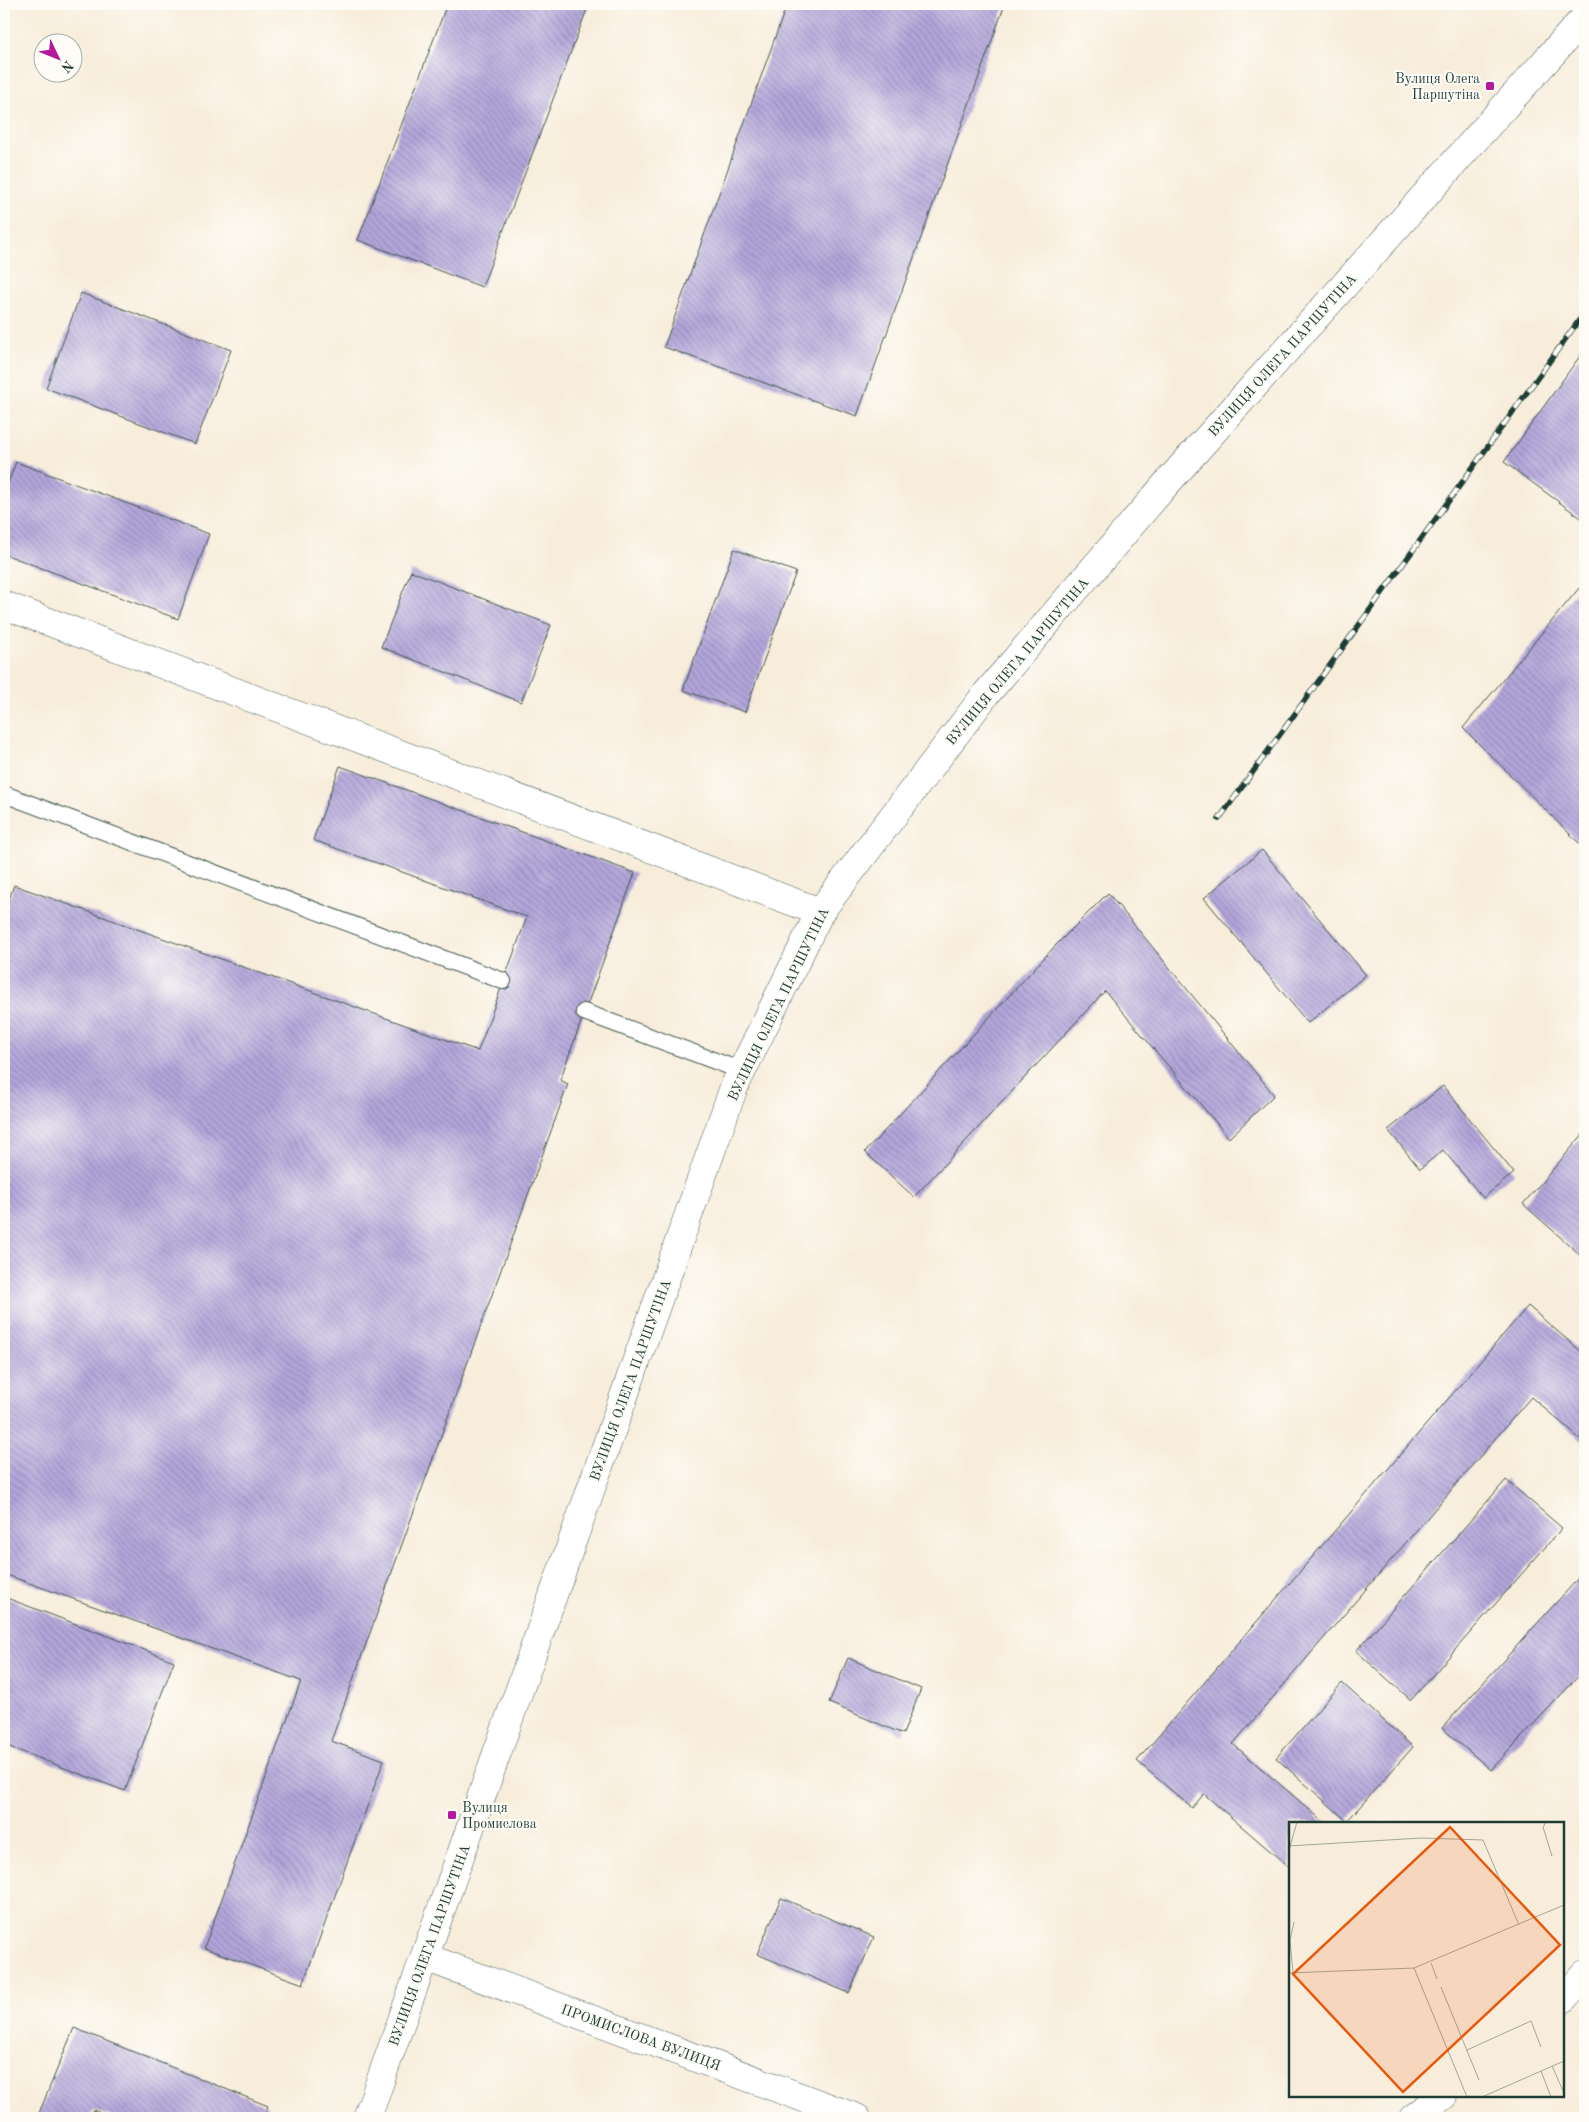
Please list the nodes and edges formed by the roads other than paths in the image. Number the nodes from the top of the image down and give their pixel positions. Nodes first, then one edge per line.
1 (1585, 17) edge
2 (4, 605) edge
3 (4, 794) edge
4 (820, 912) junction
5 (503, 981) dead end
6 (584, 1012) dead end
7 (742, 1071) junction
8 (425, 1957) junction
9 (1585, 1974) edge
10 (1564, 1998) edge
11 (1442, 2097) edge
12 (367, 2118) edge
13 (857, 2118) edge
14 (1414, 2118) edge

1 - 4 street, ВУЛИЦЯ ОЛЕГА ПАРШУТІНА
2 - 4 street
3 - 5 lane
4 - 7 street, ВУЛИЦЯ ОЛЕГА ПАРШУТІНА
6 - 7 lane
7 - 8 street, ВУЛИЦЯ ОЛЕГА ПАРШУТІНА
8 - 12 street, ВУЛИЦЯ ОЛЕГА ПАРШУТІНА
8 - 13 street, ПРОМИСЛОВА ВУЛИЦЯ
9 - 10 street
11 - 14 street

